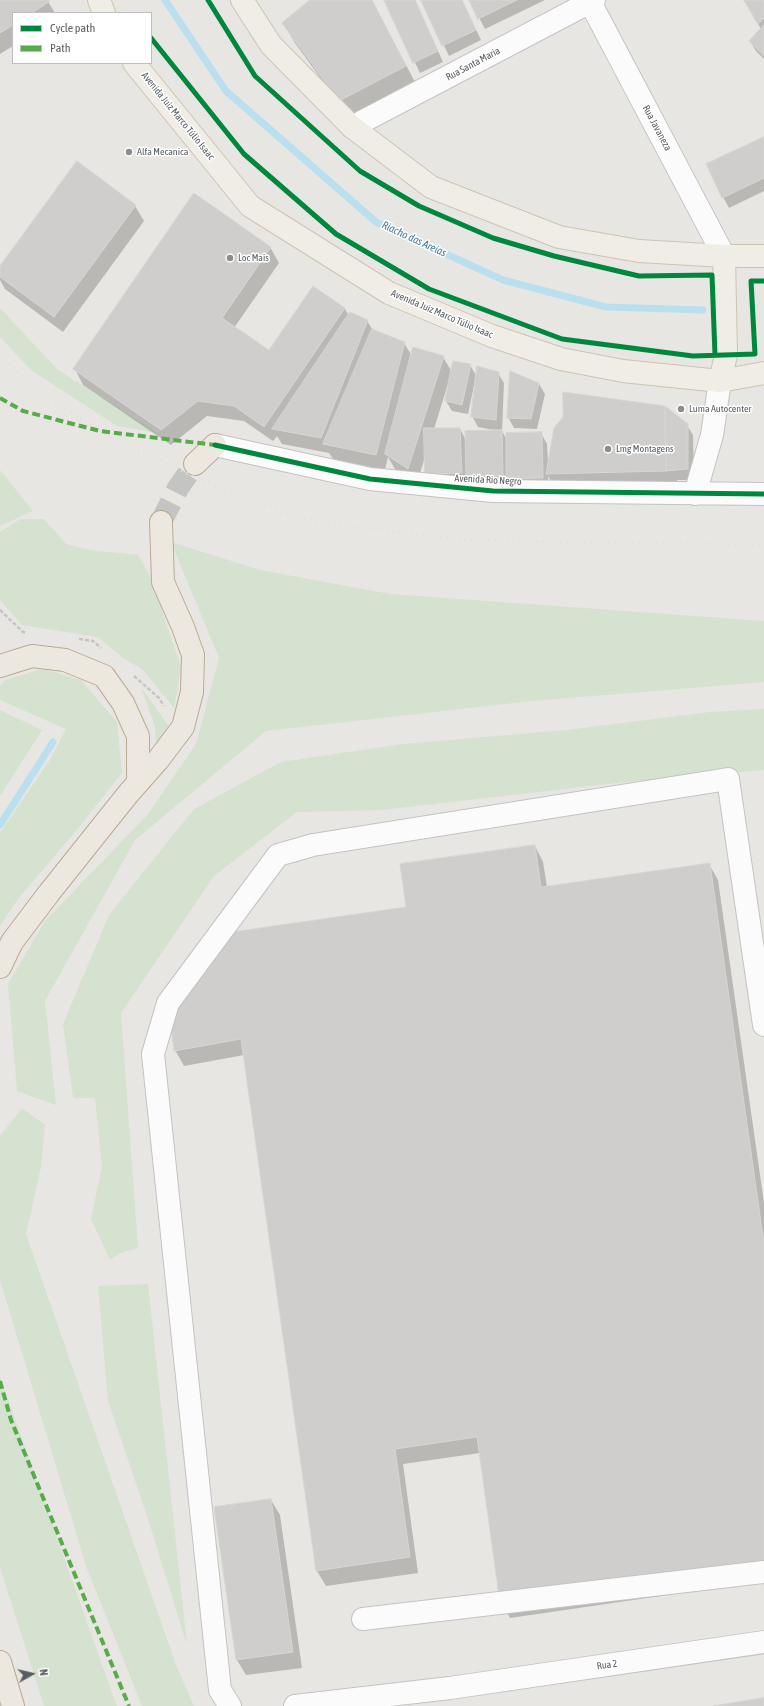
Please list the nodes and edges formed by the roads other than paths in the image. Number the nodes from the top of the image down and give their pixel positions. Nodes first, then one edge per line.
1 (98, 0) edge
2 (242, 0) edge
3 (591, 1) edge
4 (104, 12) edge
5 (135, 64) edge
6 (352, 127) junction
7 (724, 256) junction
8 (764, 256) edge
9 (764, 373) edge
10 (720, 381) junction
11 (215, 445) joint
12 (195, 464) tunnel mouth
13 (695, 494) junction
14 (764, 494) edge
15 (161, 522) tunnel mouth
16 (0, 666) edge
17 (138, 782) junction
18 (0, 967) edge
19 (764, 1025) edge
20 (764, 1572) edge
21 (363, 1619) dead end
22 (764, 1642) edge
23 (0, 1662) edge
24 (451, 1697) edge
25 (13, 1706) edge
26 (230, 1706) edge
27 (295, 1706) edge

1 - 4 main road
2 - 6 main road
3 - 6 street, Rua Santa Maria
3 - 7 street, Rua Javaneza
5 - 10 main road, Avenida Juiz Marco Túlio Isaac
6 - 7 main road
7 - 8 main road
7 - 10 main road
9 - 10 main road, Avenida Juiz Marco Túlio Isaac
10 - 13 street
11 - 12 highway
11 - 13 street, Avenida Rio Negro
13 - 14 street, Avenida Rio Negro
15 - 17 highway
16 - 17 highway
17 - 18 highway
19 - 26 street
20 - 21 street
22 - 24 street, Rua 2
23 - 25 highway
24 - 27 street, Rua 2

